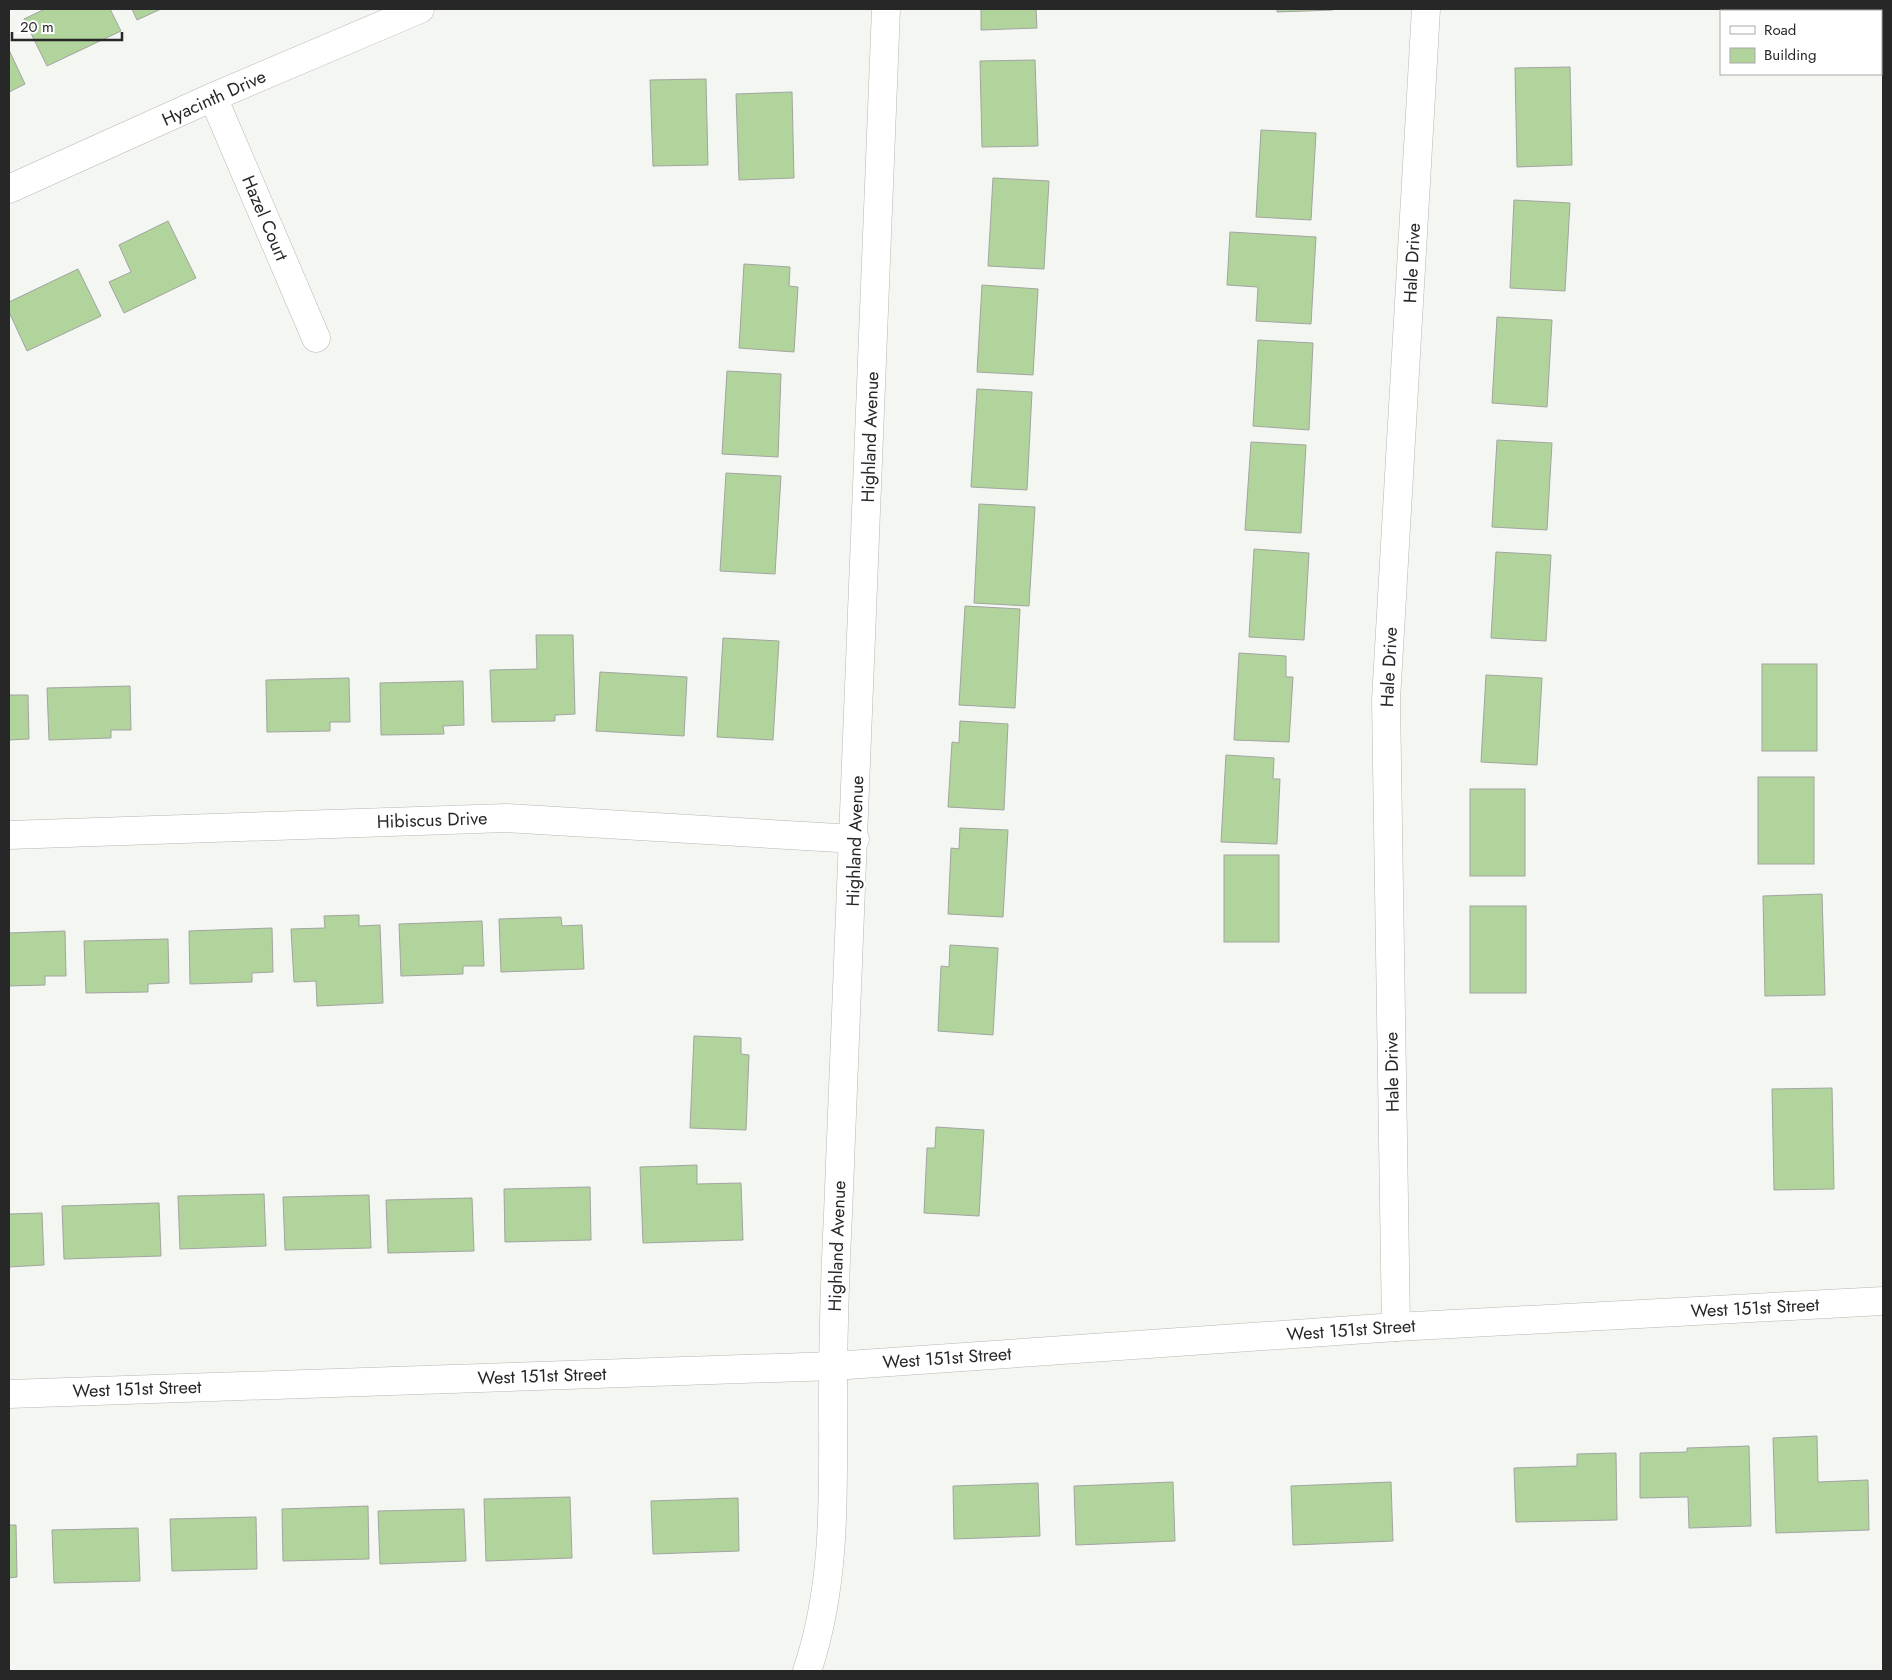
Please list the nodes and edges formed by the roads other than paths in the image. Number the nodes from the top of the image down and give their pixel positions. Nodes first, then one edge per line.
1 (420, 9) edge
2 (886, 9) edge
3 (1426, 9) edge
4 (213, 97) junction
5 (9, 189) edge
6 (316, 338) dead end
7 (9, 835) edge
8 (855, 839) junction
9 (1883, 1301) edge
10 (1396, 1327) junction
11 (833, 1366) junction
12 (9, 1394) edge
13 (807, 1671) edge

1 - 4 street, Hyacinth Drive
2 - 8 street, Highland Avenue
3 - 10 street, Hale Drive
4 - 5 street, Hyacinth Drive
4 - 6 street, Hazel Court
7 - 8 street, Hibiscus Drive
8 - 11 street, Highland Avenue
9 - 10 street, West 151st Street
10 - 11 street, West 151st Street
11 - 12 street, West 151st Street
11 - 13 street, Highland Avenue

